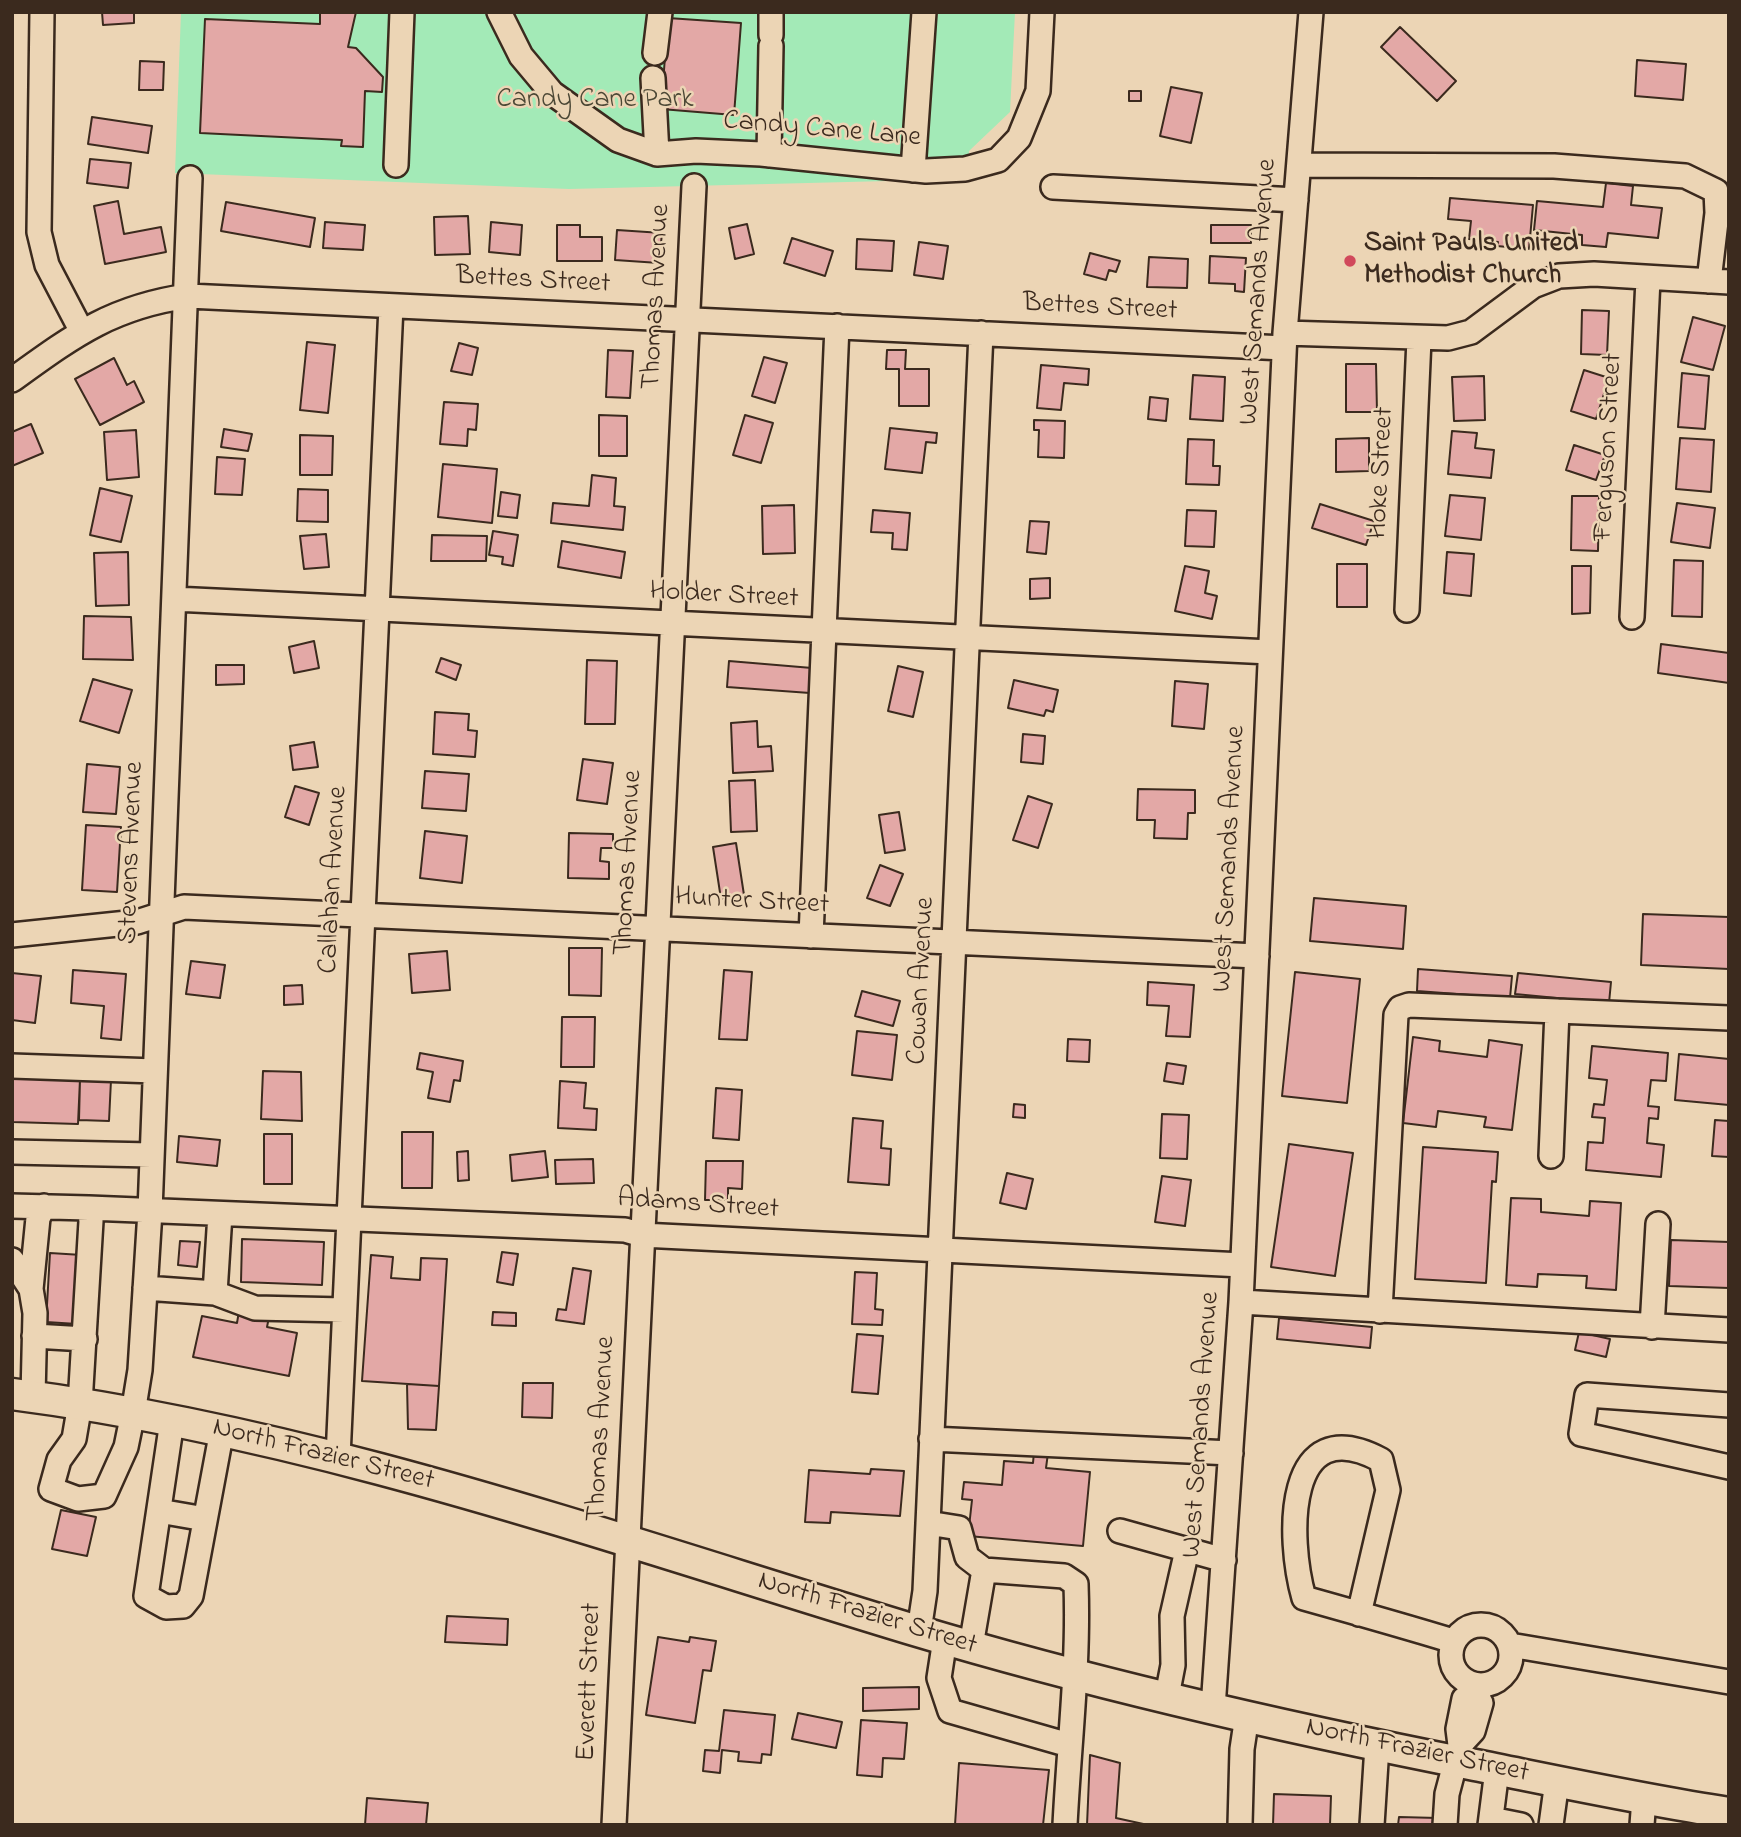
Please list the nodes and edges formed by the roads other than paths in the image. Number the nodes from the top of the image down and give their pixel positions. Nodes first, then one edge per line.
1 (42, 12) edge
2 (401, 12) edge
3 (499, 12) edge
4 (660, 12) edge
5 (771, 12) edge
6 (923, 12) edge
7 (1042, 12) edge
8 (1311, 12) edge
9 (655, 53) dead end
10 (653, 78) dead end
11 (656, 154) junction
12 (769, 155) junction
13 (396, 165) dead end
14 (1299, 165) junction
15 (913, 170) junction
16 (190, 178) dead end
17 (694, 186) dead end
18 (1053, 187) dead end
19 (1296, 200) junction
20 (1648, 279) junction
21 (1719, 281) edge
22 (188, 296) junction
23 (391, 306) junction
24 (687, 319) junction
25 (836, 326) junction
26 (81, 330) junction
27 (981, 333) junction
28 (1419, 339) junction
29 (1284, 341) junction
30 (12, 380) edge
31 (174, 599) junction
32 (376, 609) junction
33 (1407, 610) dead end
34 (1632, 617) dead end
35 (672, 624) junction
36 (825, 632) junction
37 (969, 640) junction
38 (1270, 652) junction
39 (160, 912) junction
40 (364, 915) junction
41 (657, 928) junction
42 (12, 935) edge
43 (811, 936) junction
44 (955, 944) junction
45 (1257, 956) junction
46 (1557, 1011) junction
47 (1729, 1018) edge
48 (12, 1066) edge
49 (155, 1070) junction
50 (12, 1152) edge
51 (151, 1155) junction
52 (1551, 1156) dead end
53 (12, 1206) edge
54 (44, 1206) junction
55 (89, 1208) junction
56 (150, 1211) junction
57 (220, 1214) junction
58 (348, 1220) junction
59 (1658, 1224) dead end
60 (642, 1235) junction
61 (939, 1248) junction
62 (12, 1260) edge
63 (1242, 1265) junction
64 (145, 1288) junction
65 (31, 1289) junction
66 (215, 1293) junction
67 (1241, 1302) junction
68 (344, 1310) junction
69 (1380, 1311) junction
70 (1652, 1327) junction
71 (1729, 1330) edge
72 (34, 1336) junction
73 (85, 1339) junction
74 (22, 1395) edge
75 (80, 1404) junction
76 (1729, 1405) edge
77 (133, 1413) junction
78 (172, 1421) junction
79 (222, 1430) junction
80 (932, 1438) junction
81 (1231, 1453) junction
82 (338, 1457) junction
83 (1729, 1467) edge
84 (159, 1511) junction
85 (205, 1519) junction
86 (928, 1523) junction
87 (1120, 1531) dead end
88 (627, 1542) junction
89 (1187, 1550) junction
90 (1224, 1560) junction
91 (984, 1570) junction
92 (1359, 1614) junction
93 (945, 1638) junction
94 (1454, 1641) junction
95 (1510, 1645) junction
96 (1077, 1674) junction
97 (1729, 1682) edge
98 (1476, 1690) junction
99 (1167, 1696) junction
100 (1213, 1708) junction
101 (1247, 1716) junction
102 (1069, 1745) junction
103 (1377, 1746) junction
104 (1458, 1753) junction
105 (1497, 1770) junction
106 (1557, 1781) junction
107 (1643, 1812) edge
108 (1727, 1817) edge
109 (1490, 1822) edge
110 (614, 1825) edge
111 (1065, 1825) edge
112 (1240, 1825) edge
113 (1373, 1825) edge
114 (1445, 1825) edge
115 (1521, 1825) edge
116 (1551, 1825) edge

1 - 26 street
2 - 13 street
3 - 11 street, Candy Cane Lane
4 - 9 street
5 - 12 street
6 - 15 street
7 - 15 street, Candy Cane Lane
8 - 14 street, West Semands Avenue
10 - 11 street
11 - 12 street, Candy Cane Lane
12 - 15 street, Candy Cane Lane
14 - 19 street, West Semands Avenue
14 - 21 street
16 - 22 street, Stevens Avenue
17 - 24 street, Thomas Avenue
18 - 19 street
19 - 29 street, West Semands Avenue
20 - 21 street, Bettes Street
20 - 28 street, Bettes Street
20 - 34 street, Ferguson Street
22 - 23 street, Bettes Street
22 - 26 street, Bettes Street
22 - 31 street, Stevens Avenue
23 - 24 street, Bettes Street
23 - 32 street, Callahan Avenue
24 - 25 street, Bettes Street
24 - 35 street, Thomas Avenue
25 - 27 street, Bettes Street
25 - 36 street
26 - 30 street, Bettes Street
27 - 29 street, Bettes Street
27 - 37 street, Cowan Avenue
28 - 29 street, Bettes Street
28 - 33 street, Hoke Street
29 - 38 street, West Semands Avenue
31 - 32 street, Holder Street
31 - 39 street, Stevens Avenue
32 - 35 street, Holder Street
32 - 40 street, Callahan Avenue
35 - 36 street, Holder Street
35 - 41 street, Thomas Avenue
36 - 37 street, Holder Street
36 - 43 street
37 - 38 street, Holder Street
37 - 44 street, Cowan Avenue
38 - 45 street, West Semands Avenue
39 - 40 street, Hunter Street
39 - 42 street, Hunter Street
39 - 49 street, Stevens Avenue
40 - 41 street, Hunter Street
40 - 58 street, Callahan Avenue
41 - 43 street, Hunter Street
41 - 60 street, Thomas Avenue
43 - 44 street, Hunter Street
44 - 45 street, Hunter Street
44 - 61 street, Cowan Avenue
45 - 63 street, West Semands Avenue
46 - 47 street
46 - 52 street
46 - 69 street
48 - 49 street
49 - 51 street, Stevens Avenue
50 - 51 street
51 - 56 street, Stevens Avenue
53 - 54 street, Adams Street
54 - 55 street, Adams Street
54 - 65 street
55 - 56 street, Adams Street
55 - 73 street
56 - 57 street, Adams Street
56 - 64 street, Stevens Avenue
57 - 58 street, Adams Street
57 - 66 street
58 - 60 street, Adams Street
58 - 68 street, Callahan Avenue
59 - 70 street
60 - 61 street, Adams Street
60 - 88 street, Thomas Avenue
61 - 63 street, Adams Street
61 - 80 street, Cowan Avenue
62 - 65 street
63 - 67 street, West Semands Avenue
64 - 66 street
64 - 77 street, Stevens Avenue
65 - 72 street
66 - 68 street
67 - 69 street
67 - 81 street, West Semands Avenue
68 - 82 street, Callahan Avenue
69 - 70 street
70 - 71 street
72 - 73 street
72 - 74 street
73 - 75 street
74 - 75 main road, North Frazier Street
75 - 77 main road, North Frazier Street
75 - 77 street, Stevens Avenue
76 - 83 street
77 - 78 main road, North Frazier Street
78 - 79 main road, North Frazier Street
78 - 84 street
79 - 82 main road, North Frazier Street
79 - 85 street
80 - 81 street
80 - 86 street, Cowan Avenue
81 - 90 street, West Semands Avenue
82 - 88 main road, North Frazier Street
84 - 85 street
84 - 85 street
86 - 91 street
86 - 93 street, Cowan Avenue
87 - 89 street
88 - 93 main road, North Frazier Street
88 - 110 street, Everett Street
89 - 90 street
89 - 99 street
90 - 100 street, West Semands Avenue
91 - 93 street
91 - 96 street
92 - 92 street
92 - 94 street
93 - 96 main road, North Frazier Street
93 - 102 street
94 - 95 street
94 - 98 street
95 - 97 street
95 - 98 street
96 - 99 main road, North Frazier Street
96 - 102 street
98 - 104 street
99 - 100 main road, North Frazier Street
100 - 101 main road, North Frazier Street
101 - 103 main road, North Frazier Street
101 - 112 street
102 - 111 street
103 - 104 main road, North Frazier Street
103 - 113 street
104 - 105 main road, North Frazier Street
104 - 114 street
105 - 106 main road, North Frazier Street
105 - 109 street
106 - 107 main road, North Frazier Street
106 - 116 street
107 - 108 main road, North Frazier Street
109 - 115 street

